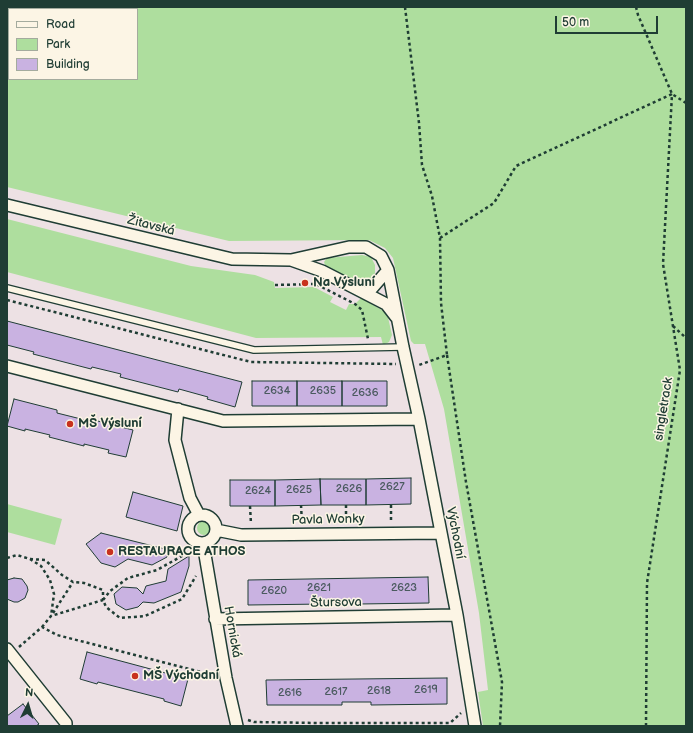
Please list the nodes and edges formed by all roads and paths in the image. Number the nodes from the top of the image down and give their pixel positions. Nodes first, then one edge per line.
1 (405, 7) edge
2 (636, 7) edge
3 (672, 94) junction
4 (686, 103) edge
5 (7, 205) edge
6 (440, 238) junction
7 (291, 260) junction
8 (388, 270) junction
9 (275, 285) dead end
10 (7, 288) edge
11 (367, 294) junction
12 (7, 300) edge
13 (398, 320) junction
14 (673, 325) junction
15 (686, 338) edge
16 (403, 347) junction
17 (369, 348) junction
18 (447, 355) junction
19 (7, 366) edge
20 (403, 367) junction
21 (178, 409) junction
22 (419, 419) junction
23 (301, 505) dead end
24 (346, 505) dead end
25 (391, 505) dead end
26 (250, 506) dead end
27 (199, 515) junction
28 (251, 525) dead end
29 (302, 525) dead end
30 (346, 526) dead end
31 (392, 526) dead end
32 (216, 530) junction
33 (441, 533) junction
34 (203, 543) junction
35 (189, 552) dead end
36 (7, 558) edge
37 (30, 559) junction
38 (197, 574) dead end
39 (73, 582) junction
40 (103, 600) junction
41 (457, 615) junction
42 (51, 616) junction
43 (215, 619) junction
44 (42, 627) junction
45 (9, 652) edge
46 (226, 678) junction
47 (463, 710) dead end
48 (241, 722) edge
49 (66, 726) edge
50 (475, 726) edge
51 (500, 726) edge
52 (646, 726) edge

1 - 6 path
2 - 3 path
3 - 4 path
3 - 6 path
3 - 14 path, singletrack
5 - 7 street, Žitavská
6 - 18 path
7 - 8 street, Žitavská
7 - 11 street, Žitavská
8 - 11 street
8 - 13 street, Žitavská
9 - 17 path
10 - 17 lane
11 - 13 street, Žitavská
12 - 20 path
13 - 16 street, Žitavská
14 - 15 path
14 - 52 path, singletrack
16 - 17 lane
16 - 20 street, Východní
18 - 20 path
18 - 51 path
19 - 21 street
20 - 22 street, Východní
21 - 22 street
21 - 27 street
22 - 33 street, Východní
23 - 29 path
24 - 30 path
25 - 31 path
26 - 28 path
27 - 32 street
27 - 34 street
32 - 33 street, Pavla Wonky
32 - 34 street
33 - 41 street, Východní
34 - 43 street, Hornická
35 - 40 path
36 - 37 path
37 - 39 path
37 - 42 path
38 - 40 path
39 - 40 path
39 - 42 path
40 - 42 path
41 - 43 street, Štursova
41 - 50 street, Východní
42 - 44 path
43 - 46 street, Hornická
44 - 45 path
44 - 46 path
45 - 49 street
46 - 48 street, Hornická
47 - 48 path

